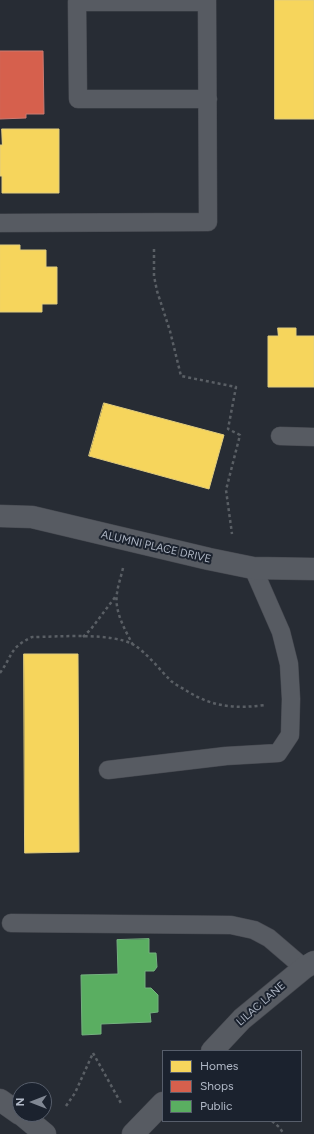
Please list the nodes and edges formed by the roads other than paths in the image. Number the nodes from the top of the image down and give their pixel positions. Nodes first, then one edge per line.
1 (207, 1) edge
2 (208, 99) junction
3 (0, 223) edge
4 (280, 436) dead end
5 (314, 436) edge
6 (0, 516) edge
7 (254, 568) junction
8 (314, 569) edge
9 (108, 770) dead end
10 (11, 923) dead end
11 (309, 965) edge
12 (213, 1050) edge
13 (0, 1100) edge
14 (162, 1104) edge
15 (12, 1108) edge
16 (30, 1122) edge
17 (45, 1134) edge
18 (133, 1134) edge

1 - 2 lane
1 - 2 lane
2 - 3 lane
4 - 5 lane
6 - 7 street, ALUMNI PLACE DRIVE
7 - 8 street, ALUMNI PLACE DRIVE
7 - 9 lane
10 - 11 lane
11 - 12 street, LILAC LANE
13 - 15 street
14 - 18 street
16 - 17 street

